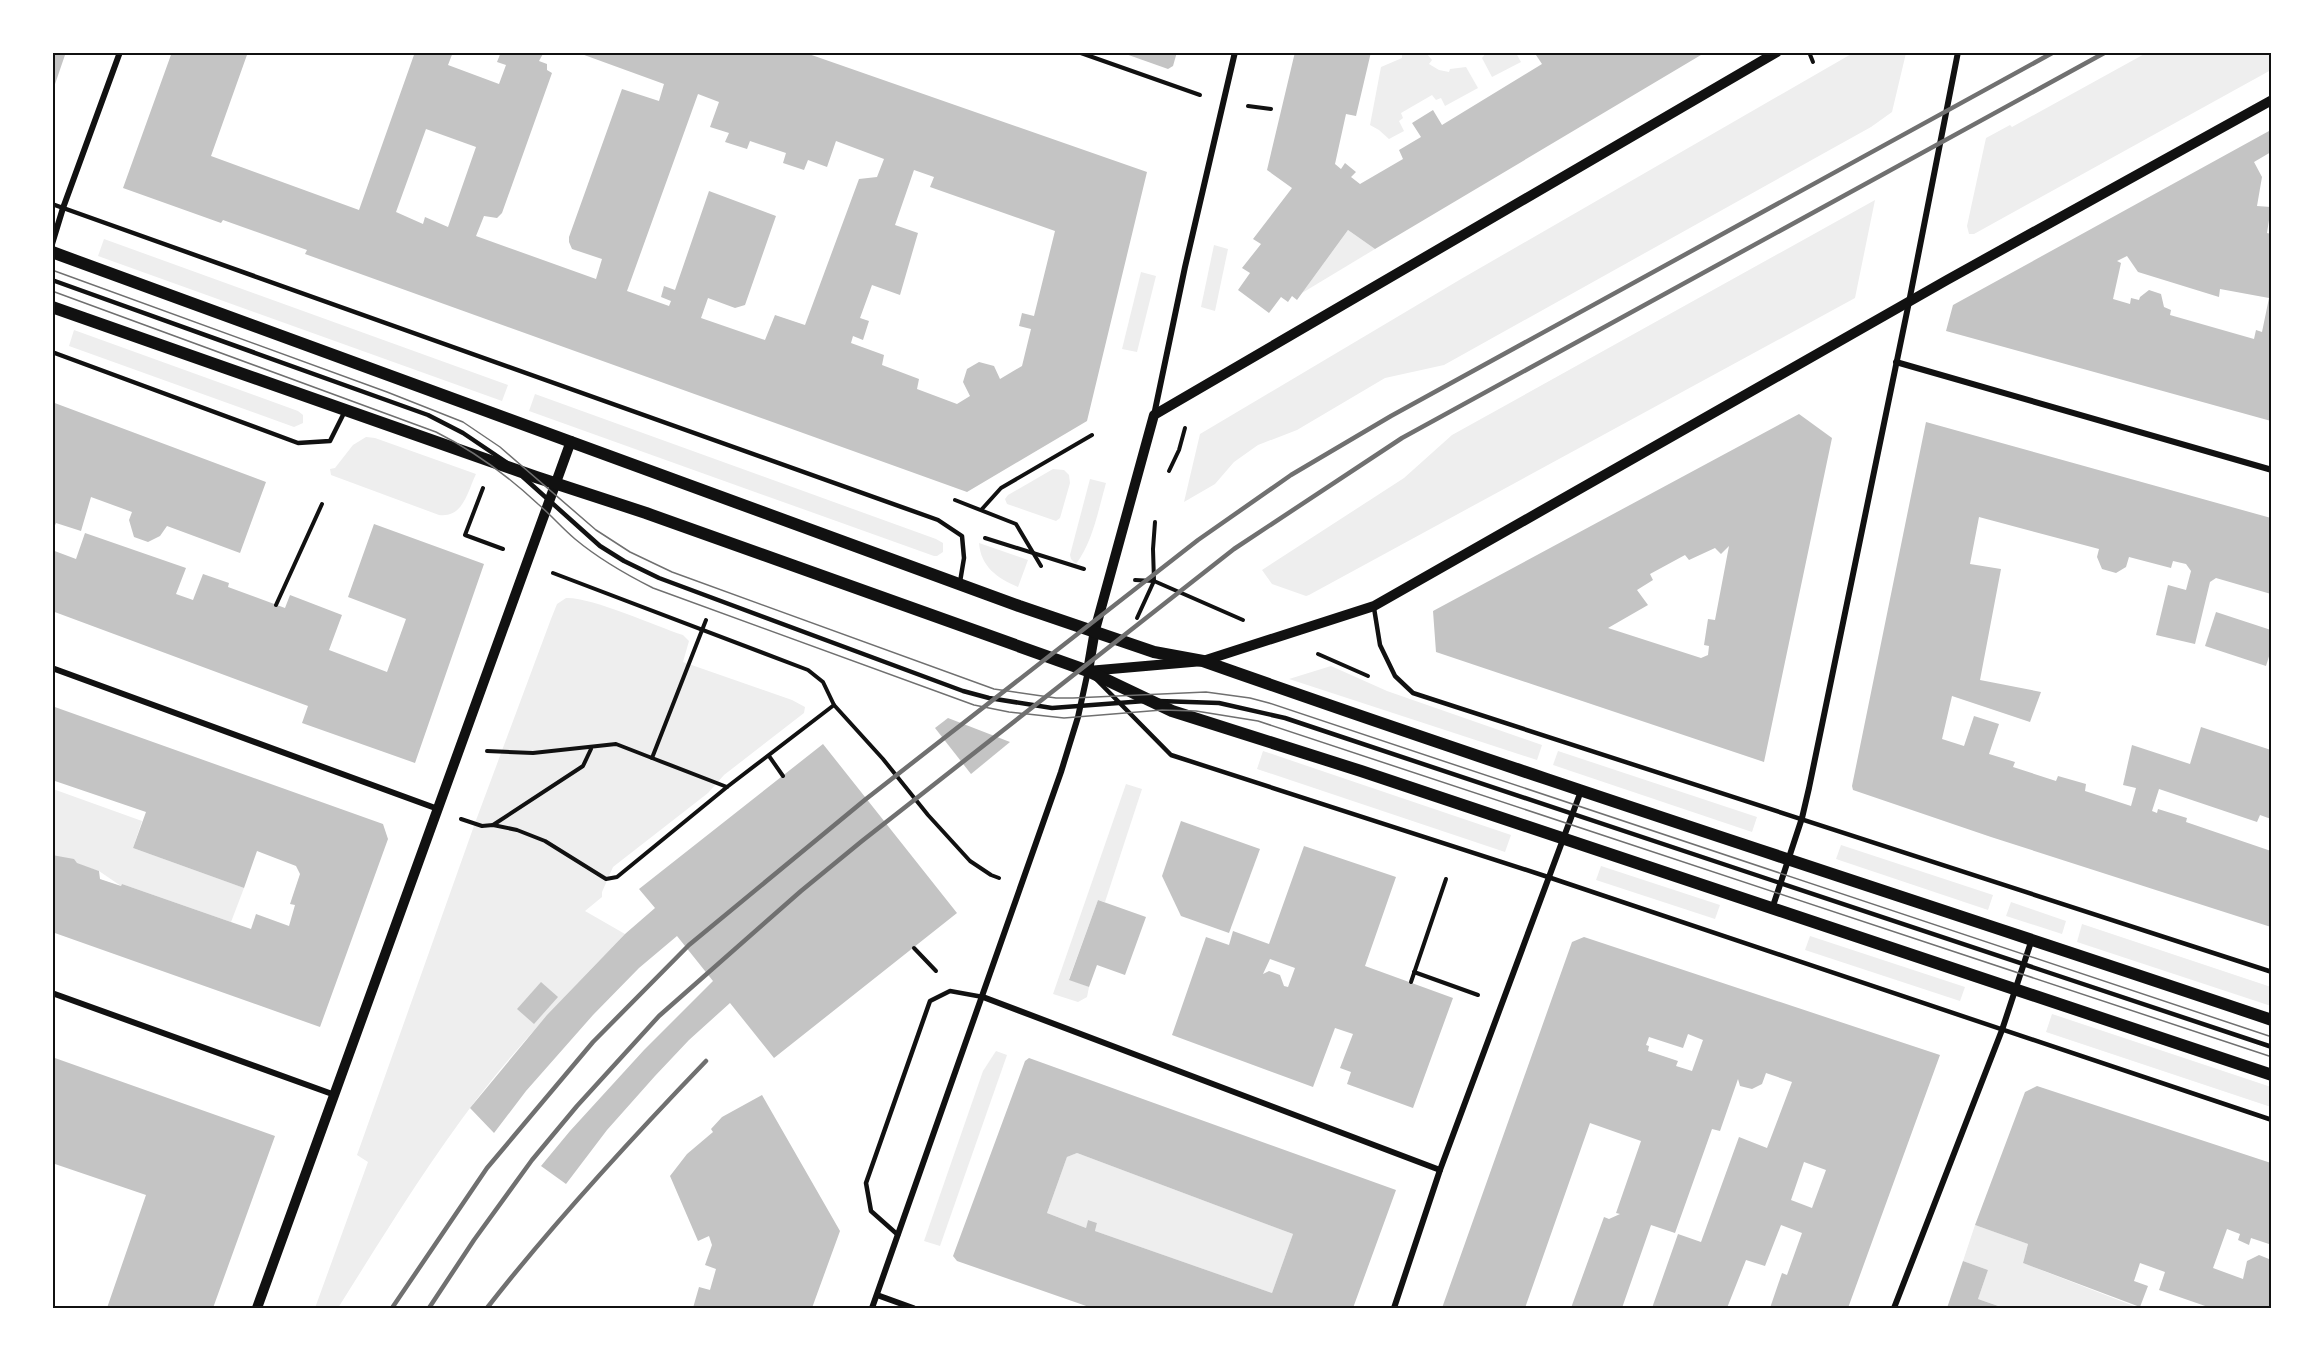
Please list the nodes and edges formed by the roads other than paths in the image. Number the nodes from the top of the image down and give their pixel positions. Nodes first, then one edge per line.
1 (120, 52) edge
2 (1235, 52) edge
3 (1777, 52) edge
4 (1958, 52) edge
5 (2271, 100) edge
6 (52, 204) edge
7 (63, 208) junction
8 (52, 244) edge
9 (52, 252) edge
10 (52, 280) edge
11 (1909, 302) junction
12 (52, 307) edge
13 (52, 352) edge
14 (1896, 362) junction
15 (345, 410) junction
16 (1154, 415) junction
17 (571, 441) junction
18 (514, 468) junction
19 (2271, 470) edge
20 (556, 483) junction
21 (550, 502) junction
22 (960, 584) junction
23 (1374, 606) junction
24 (1095, 630) junction
25 (1203, 661) junction
26 (52, 668) edge
27 (1088, 671) junction
28 (1151, 701) junction
29 (1120, 704) junction
30 (1081, 706) junction
31 (1581, 792) junction
32 (438, 809) junction
33 (1573, 814) junction
34 (1802, 818) junction
35 (1562, 838) junction
36 (1789, 860) junction
37 (1548, 877) junction
38 (1781, 884) junction
39 (1773, 909) junction
40 (2032, 939) junction
41 (2023, 964) junction
42 (2271, 972) edge
43 (2015, 989) junction
44 (52, 993) edge
45 (983, 997) junction
46 (2271, 1020) edge
47 (2002, 1030) junction
48 (2271, 1047) edge
49 (2271, 1075) edge
50 (334, 1095) junction
51 (2271, 1120) edge
52 (1440, 1170) junction
53 (898, 1235) junction
54 (877, 1295) junction
55 (257, 1308) edge
56 (872, 1308) edge
57 (913, 1308) edge
58 (1394, 1308) edge
59 (1894, 1308) edge

1 - 7 street
2 - 16 street
3 - 16 street
4 - 11 street
5 - 11 street
6 - 7 lane
7 - 8 street
7 - 22 lane
9 - 17 main road
10 - 18 lane
11 - 14 street
11 - 23 street
12 - 15 main road
13 - 15 lane
14 - 19 street
14 - 34 street
15 - 18 main road
16 - 24 street
17 - 20 street
17 - 22 main road
18 - 20 main road
18 - 21 lane
20 - 21 street
20 - 27 main road
21 - 30 lane
21 - 32 street
22 - 24 main road
23 - 25 street
23 - 34 lane
24 - 25 main road
24 - 27 street
25 - 27 street
25 - 31 main road
26 - 32 street
27 - 28 main road
27 - 29 lane
27 - 30 street
28 - 29 lane
28 - 33 lane
28 - 35 main road
29 - 30 lane
29 - 37 lane
30 - 45 street
31 - 33 street
31 - 36 main road
32 - 50 street
33 - 35 street
33 - 38 lane
34 - 36 street
34 - 42 lane
35 - 37 street
35 - 39 main road
36 - 38 street
36 - 40 main road
37 - 47 lane
37 - 52 street
38 - 39 street
38 - 41 lane
39 - 43 main road
40 - 41 street
40 - 46 main road
41 - 43 street
41 - 48 lane
43 - 47 street
43 - 49 main road
44 - 50 street
45 - 52 street
45 - 53 street
45 - 53 lane
47 - 51 lane
47 - 59 street
50 - 55 street
52 - 58 street
53 - 54 street
54 - 56 street
54 - 57 street

